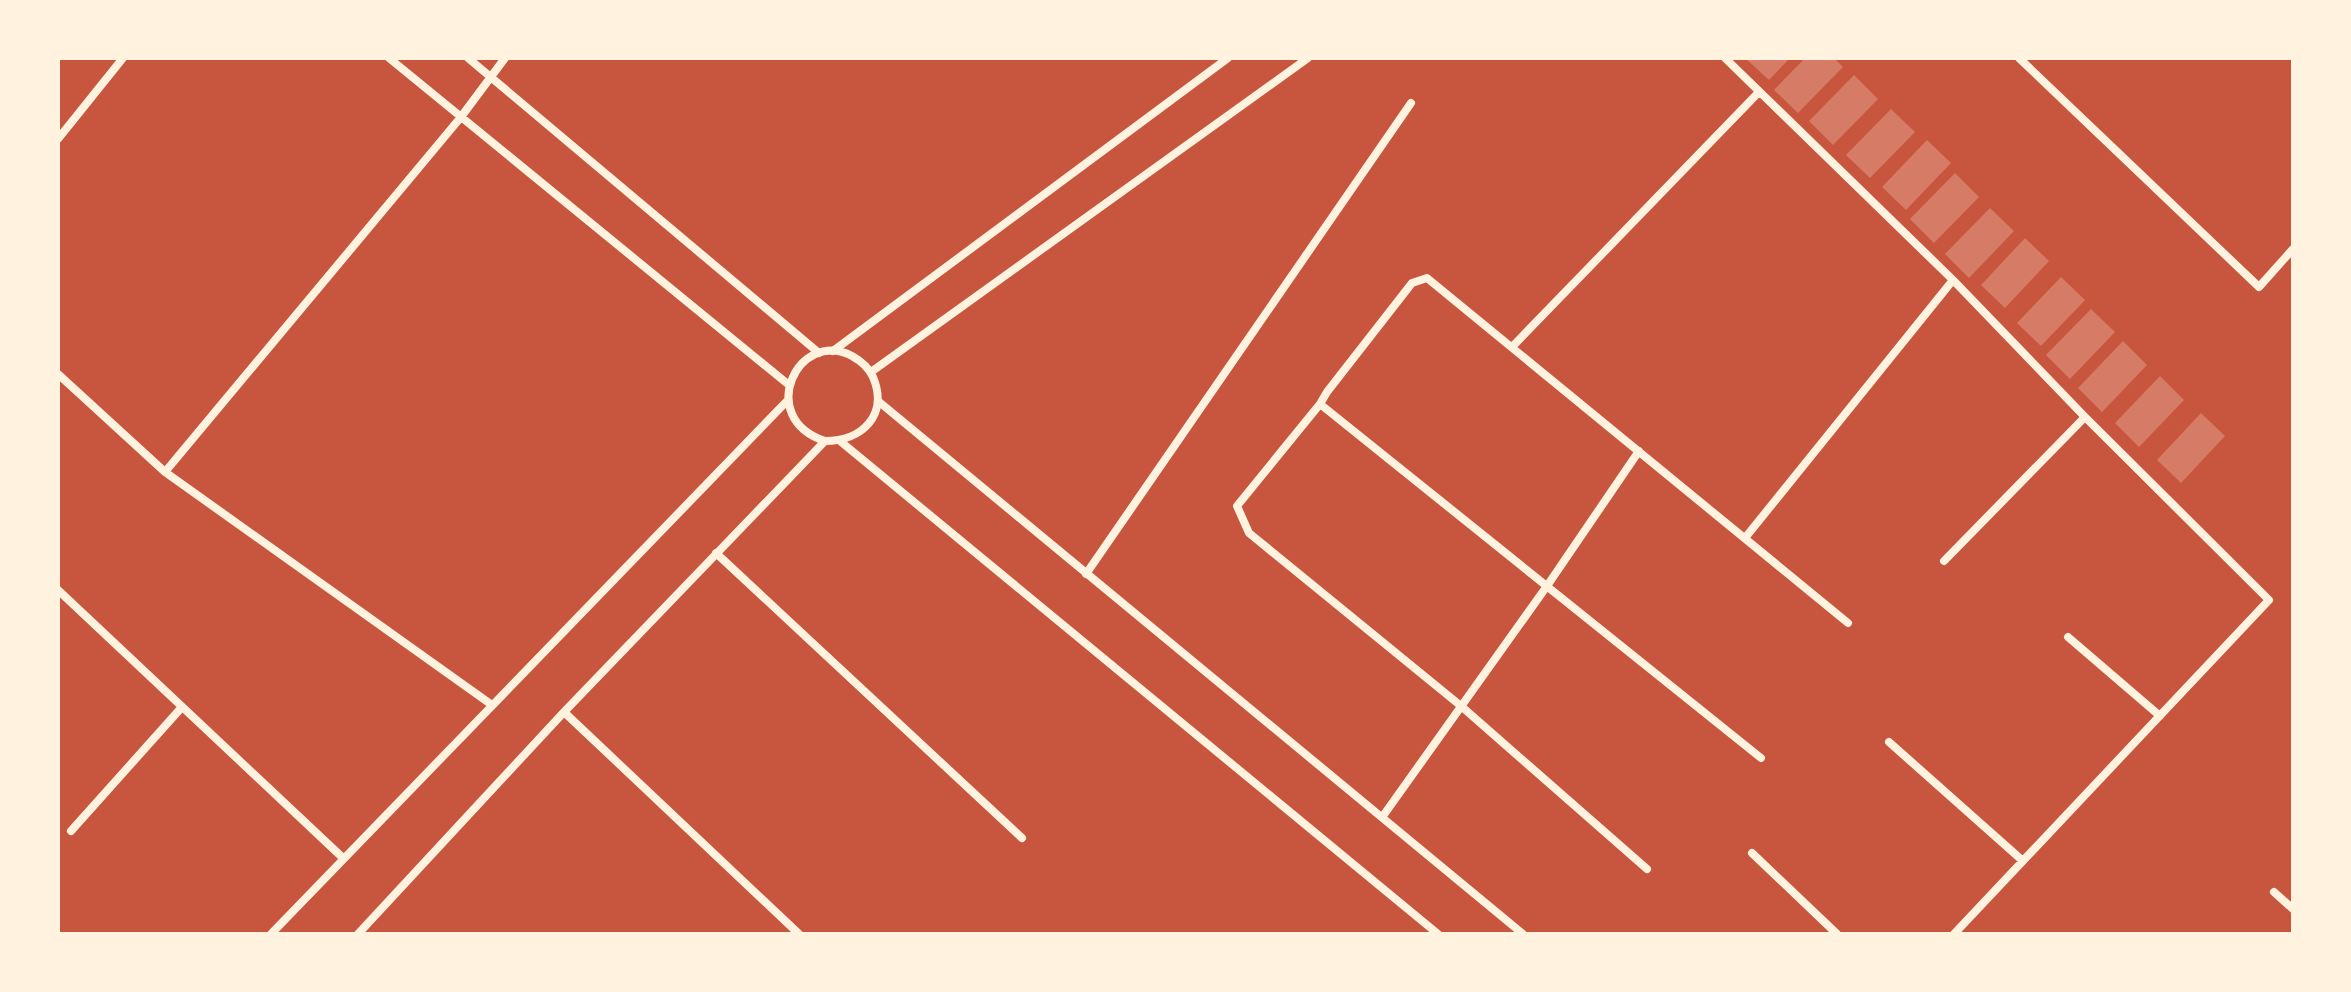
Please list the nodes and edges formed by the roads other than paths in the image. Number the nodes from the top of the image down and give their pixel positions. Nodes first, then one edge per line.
1 (123, 58) edge
2 (389, 58) edge
3 (468, 58) edge
4 (505, 58) edge
5 (1228, 58) edge
6 (1308, 58) edge
7 (1725, 58) edge
8 (2019, 58) edge
9 (490, 77) junction
10 (1758, 93) junction
11 (1411, 103) dead end
12 (461, 117) junction
13 (58, 139) edge
14 (2293, 249) edge
15 (1953, 280) junction
16 (1512, 347) junction
17 (833, 351) junction
18 (819, 353) junction
19 (871, 372) junction
20 (58, 374) edge
21 (789, 385) junction
22 (788, 400) junction
23 (878, 401) junction
24 (1320, 404) junction
25 (2085, 417) junction
26 (825, 441) junction
27 (840, 441) junction
28 (1639, 451) junction
29 (165, 472) junction
30 (1745, 538) junction
31 (716, 553) junction
32 (1944, 561) dead end
33 (1086, 574) junction
34 (1547, 586) junction
35 (58, 590) edge
36 (1848, 623) dead end
37 (2068, 637) dead end
38 (492, 705) junction
39 (1461, 706) junction
40 (182, 707) junction
41 (564, 712) junction
42 (2160, 716) junction
43 (1889, 742) dead end
44 (1761, 758) dead end
45 (1383, 816) junction
46 (71, 831) dead end
47 (1022, 838) dead end
48 (1752, 853) dead end
49 (343, 858) junction
50 (2023, 861) junction
51 (1647, 869) dead end
52 (2274, 892) dead end
53 (2293, 909) edge
54 (271, 934) edge
55 (358, 934) edge
56 (799, 934) edge
57 (1438, 934) edge
58 (1523, 934) edge
59 (1837, 934) edge
60 (1954, 934) edge

1 - 13 street
2 - 12 street
3 - 9 street
4 - 9 street
5 - 17 street
6 - 19 street
7 - 10 street
8 - 14 street
9 - 12 street
9 - 18 street
10 - 15 street
10 - 16 street
11 - 33 street
12 - 21 street
12 - 29 street
15 - 25 street
15 - 30 street
16 - 24 street
16 - 28 street
17 - 18 street
17 - 19 street
18 - 21 street
19 - 23 street
20 - 29 street
21 - 22 street
22 - 26 street
22 - 38 street
23 - 27 street
23 - 33 street
24 - 34 street
24 - 39 street
25 - 32 street
25 - 42 street
26 - 27 street
26 - 31 street
27 - 57 street
28 - 30 street
28 - 34 street
29 - 38 street
30 - 36 street
31 - 41 street
31 - 47 street
33 - 45 street
34 - 39 street
34 - 44 street
35 - 40 street
37 - 42 street
38 - 49 street
39 - 45 street
39 - 51 street
40 - 46 street
40 - 49 street
41 - 55 street
41 - 56 street
42 - 50 street
43 - 50 street
45 - 58 street
48 - 59 street
49 - 54 street
50 - 60 street
52 - 53 street

